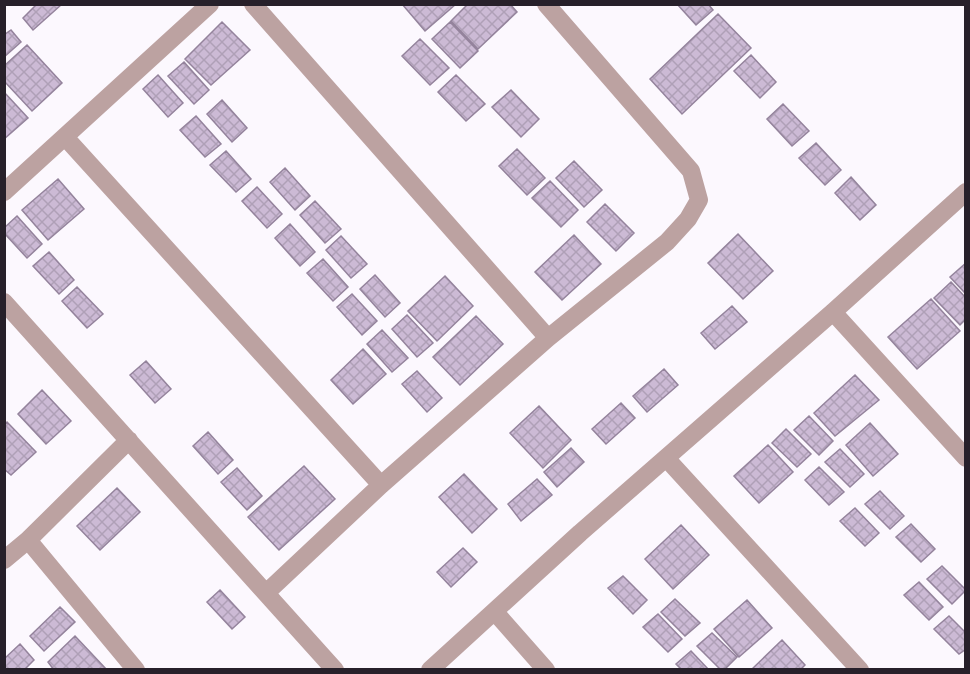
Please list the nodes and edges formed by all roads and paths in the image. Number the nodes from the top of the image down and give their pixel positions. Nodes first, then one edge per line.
1 (210, 4) edge
2 (253, 4) edge
3 (546, 4) edge
4 (65, 137) junction
5 (4, 192) edge
6 (966, 192) edge
7 (4, 302) edge
8 (833, 312) junction
9 (548, 338) junction
10 (129, 440) junction
11 (666, 458) junction
12 (966, 458) edge
13 (381, 485) junction
14 (28, 540) junction
15 (4, 560) edge
16 (266, 592) junction
17 (495, 612) junction
18 (136, 669) edge
19 (335, 669) edge
20 (430, 669) edge
21 (546, 669) edge
22 (861, 669) edge

1 - 4 street
2 - 9 street
3 - 9 street
4 - 5 street
4 - 13 street
6 - 8 street
7 - 10 street
8 - 11 street
8 - 12 street
9 - 13 street
10 - 14 street
10 - 16 street
11 - 17 street
11 - 22 street
13 - 16 street
14 - 15 street
14 - 18 street
16 - 19 street
17 - 20 street
17 - 21 street

